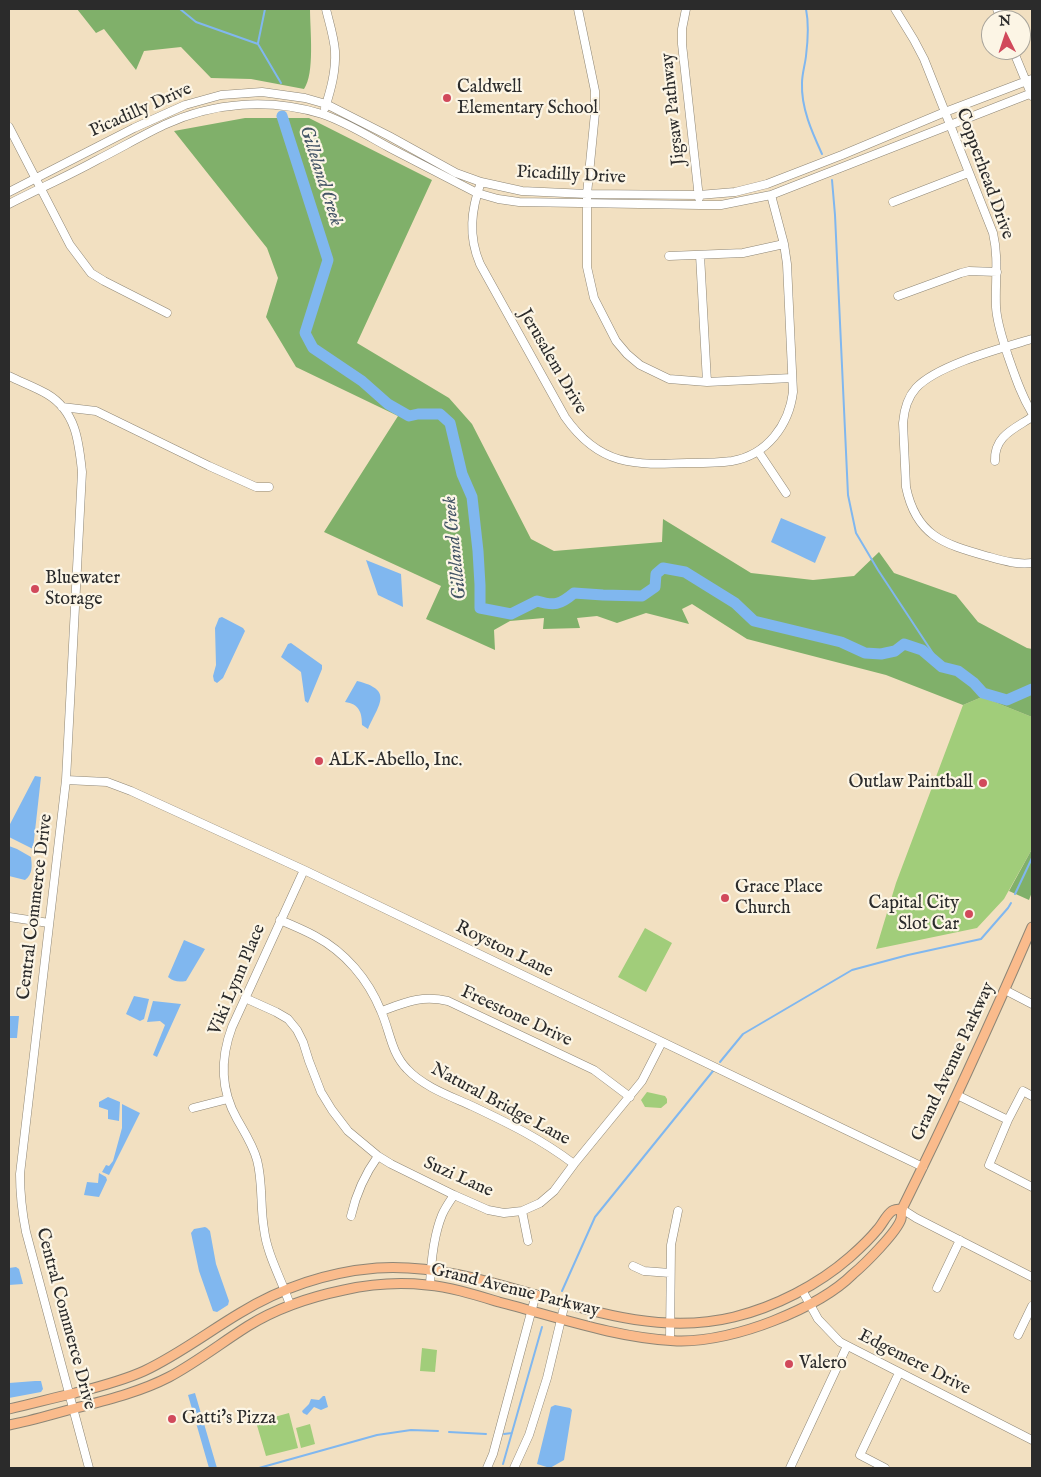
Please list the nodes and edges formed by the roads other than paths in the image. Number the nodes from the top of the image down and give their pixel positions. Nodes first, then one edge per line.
1 (326, 9) edge
2 (578, 9) edge
3 (686, 9) edge
4 (895, 9) edge
5 (1018, 60) edge
6 (1029, 80) edge
7 (1032, 95) edge
8 (326, 104) junction
9 (945, 112) junction
10 (322, 115) junction
11 (949, 125) junction
12 (9, 127) edge
13 (968, 173) junction
14 (35, 178) junction
15 (481, 182) junction
16 (40, 188) junction
17 (9, 192) edge
18 (477, 194) junction
19 (586, 194) junction
20 (699, 195) junction
21 (771, 195) junction
22 (894, 202) dead end
23 (9, 204) edge
24 (586, 204) junction
25 (700, 206) junction
26 (784, 244) junction
27 (700, 255) junction
28 (670, 256) dead end
29 (997, 272) junction
30 (898, 296) dead end
31 (167, 313) dead end
32 (1032, 339) edge
33 (1005, 347) junction
34 (9, 376) edge
35 (792, 378) junction
36 (707, 382) junction
37 (62, 406) junction
38 (1032, 413) edge
39 (1032, 417) edge
40 (758, 451) junction
41 (994, 461) dead end
42 (269, 487) dead end
43 (786, 493) dead end
44 (1032, 563) edge
45 (66, 780) junction
46 (304, 870) junction
47 (9, 917) edge
48 (280, 920) junction
49 (49, 923) junction
50 (1032, 927) edge
51 (1005, 990) junction
52 (245, 998) junction
53 (1032, 1004) edge
54 (382, 1011) junction
55 (662, 1042) junction
56 (956, 1095) junction
57 (1032, 1096) edge
58 (630, 1097) junction
59 (228, 1099) junction
60 (193, 1108) dead end
61 (1008, 1120) junction
62 (378, 1156) junction
63 (574, 1164) junction
64 (923, 1167) junction
65 (1032, 1187) edge
66 (454, 1195) junction
67 (902, 1209) junction
68 (522, 1211) junction
69 (678, 1211) dead end
70 (351, 1216) dead end
71 (960, 1240) junction
72 (528, 1241) dead end
73 (633, 1266) dead end
74 (431, 1269) junction
75 (670, 1273) junction
76 (1032, 1277) edge
77 (430, 1285) junction
78 (937, 1288) dead end
79 (285, 1290) junction
80 (802, 1290) junction
81 (536, 1294) junction
82 (565, 1302) junction
83 (290, 1305) junction
84 (810, 1305) junction
85 (1032, 1306) edge
86 (531, 1310) junction
87 (561, 1319) junction
88 (670, 1323) junction
89 (1018, 1336) dead end
90 (670, 1340) junction
91 (847, 1346) junction
92 (899, 1373) junction
93 (69, 1394) junction
94 (9, 1409) edge
95 (73, 1409) junction
96 (9, 1425) edge
97 (1032, 1440) edge
98 (89, 1468) edge
99 (487, 1468) edge
100 (514, 1468) edge
101 (790, 1468) edge
102 (885, 1468) edge

1 - 8 street
2 - 19 street
3 - 20 street, Jigsaw Pathway
4 - 9 street, Copperhead Drive
5 - 6 street
6 - 7 street
6 - 9 street, Picadilly Drive
7 - 11 street, Picadilly Drive
8 - 10 street
8 - 14 street, Picadilly Drive
8 - 15 street, Picadilly Drive
9 - 11 street, Copperhead Drive
9 - 20 street, Picadilly Drive
10 - 16 street, Picadilly Drive
10 - 18 street, Picadilly Drive
11 - 13 street, Copperhead Drive
11 - 21 street, Picadilly Drive
12 - 14 street
13 - 22 street
13 - 29 street, Copperhead Drive
14 - 16 street
14 - 17 street, Picadilly Drive
15 - 18 street, Jerusalem Drive
15 - 19 street, Picadilly Drive
16 - 23 street, Picadilly Drive
16 - 31 street
18 - 24 street, Picadilly Drive
18 - 40 street, Jerusalem Drive
19 - 20 street, Picadilly Drive
19 - 24 street
20 - 25 street, Jigsaw Pathway
21 - 25 street, Picadilly Drive
21 - 26 street, Jerusalem Drive
24 - 25 street, Picadilly Drive
24 - 36 street
26 - 27 street
26 - 35 street, Jerusalem Drive
27 - 28 street
27 - 36 street
29 - 30 street
29 - 33 street, Copperhead Drive
32 - 33 street
33 - 38 street, Copperhead Drive
33 - 44 street
34 - 37 street, Central Commerce Drive
35 - 36 street
35 - 40 street, Jerusalem Drive
37 - 42 street
37 - 45 street, Central Commerce Drive
39 - 41 street
40 - 43 street
45 - 46 street, Royston Lane
45 - 49 street, Central Commerce Drive
46 - 48 street, Viki Lynn Place
46 - 55 street, Royston Lane
47 - 49 street
48 - 52 street, Viki Lynn Place
48 - 54 street, Natural Bridge Lane
49 - 93 street, Central Commerce Drive
50 - 51 main road, Grand Avenue Parkway
51 - 53 street
51 - 56 main road, Grand Avenue Parkway
52 - 59 street, Viki Lynn Place
52 - 62 street, Suzi Lane
54 - 58 street, Freestone Drive
54 - 63 street, Natural Bridge Lane
55 - 58 street, Suzi Lane
55 - 64 street, Royston Lane
56 - 61 street
56 - 64 main road, Grand Avenue Parkway
57 - 61 street
58 - 63 street, Suzi Lane
59 - 60 street
59 - 79 street, Viki Lynn Place
61 - 65 street
62 - 66 street, Suzi Lane
62 - 70 street
63 - 68 street, Suzi Lane
64 - 67 main road, Grand Avenue Parkway
66 - 68 street, Suzi Lane
66 - 74 street
67 - 71 street
67 - 80 main road, Grand Avenue Parkway
67 - 84 main road, Grand Avenue Parkway
68 - 72 street
69 - 75 street
71 - 76 street
71 - 78 street
73 - 75 street
74 - 77 street
74 - 79 main road, Grand Avenue Parkway
74 - 81 main road, Grand Avenue Parkway
75 - 88 street
77 - 83 main road, Grand Avenue Parkway
77 - 86 main road, Grand Avenue Parkway
79 - 83 street, Viki Lynn Place
79 - 93 main road, Grand Avenue Parkway
80 - 84 street, Edgemere Drive
80 - 88 main road, Grand Avenue Parkway
81 - 82 main road, Grand Avenue Parkway
81 - 86 street
82 - 87 street
82 - 88 main road, Grand Avenue Parkway
83 - 95 main road, Grand Avenue Parkway
84 - 90 main road, Grand Avenue Parkway
84 - 91 street, Edgemere Drive
85 - 89 street
86 - 87 main road, Grand Avenue Parkway
86 - 99 street
87 - 90 main road, Grand Avenue Parkway
87 - 100 street
88 - 90 street
91 - 92 street, Edgemere Drive
91 - 101 street
92 - 97 street, Edgemere Drive
92 - 102 street
93 - 94 main road, Grand Avenue Parkway
93 - 95 street, Central Commerce Drive
95 - 96 main road, Grand Avenue Parkway
95 - 98 street, Central Commerce Drive

